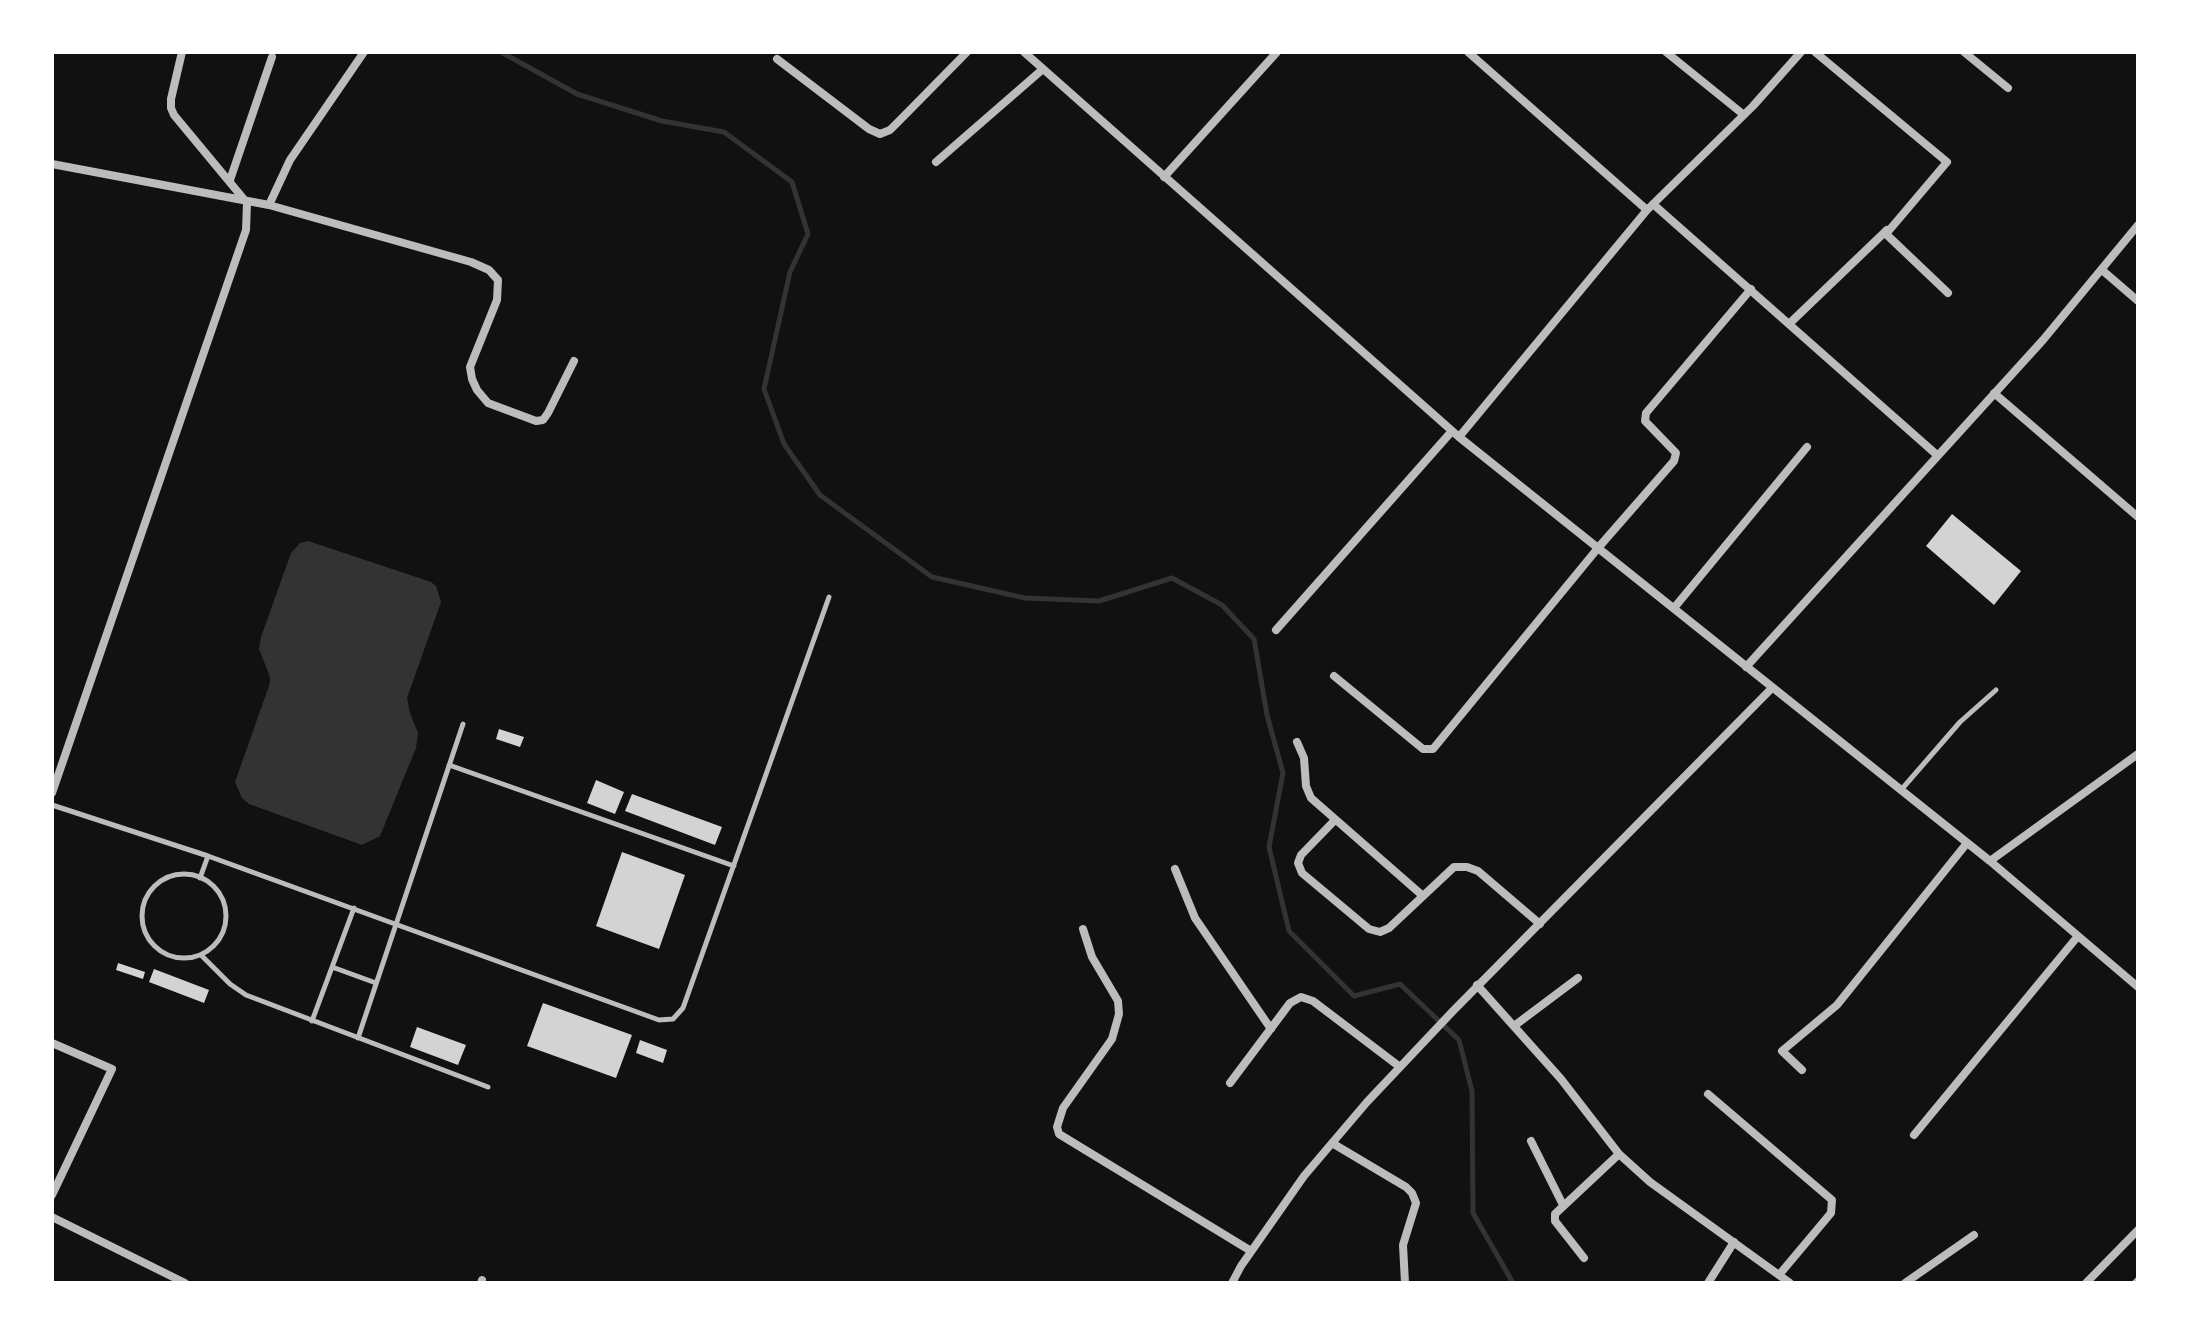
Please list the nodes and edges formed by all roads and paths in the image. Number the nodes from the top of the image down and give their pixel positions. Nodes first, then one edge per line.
1 (182, 52) edge
2 (364, 52) edge
3 (967, 52) edge
4 (1024, 52) edge
5 (1277, 52) edge
6 (1468, 52) edge
7 (1666, 52) edge
8 (1800, 52) edge
9 (1815, 52) edge
10 (1964, 52) edge
11 (272, 57) dead end
12 (777, 59) dead end
13 (1043, 69) junction
14 (2008, 88) dead end
15 (1744, 115) junction
16 (936, 162) dead end
17 (52, 164) edge
18 (1164, 177) junction
19 (230, 180) junction
20 (247, 203) junction
21 (269, 205) junction
22 (1650, 207) junction
23 (2138, 225) edge
24 (1887, 230) junction
25 (2102, 270) junction
26 (1751, 289) junction
27 (1948, 293) dead end
28 (2138, 301) edge
29 (1790, 323) junction
30 (574, 361) dead end
31 (1994, 393) junction
32 (1456, 434) junction
33 (1807, 447) dead end
34 (1937, 455) junction
35 (2138, 517) edge
36 (1598, 548) junction
37 (829, 597) dead end
38 (1674, 608) junction
39 (1276, 630) dead end
40 (1746, 667) junction
41 (1334, 676) dead end
42 (1772, 688) junction
43 (1996, 690) dead end
44 (463, 724) dead end
45 (1297, 742) dead end
46 (2138, 754) edge
47 (449, 765) junction
48 (1901, 790) junction
49 (52, 793) edge
50 (52, 805) edge
51 (1335, 820) junction
52 (1967, 843) junction
53 (208, 856) junction
54 (1990, 861) junction
55 (734, 866) junction
56 (1175, 869) dead end
57 (200, 878) junction
58 (1423, 896) junction
59 (354, 908) junction
60 (396, 924) junction
61 (1540, 924) junction
62 (1083, 929) dead end
63 (2078, 936) junction
64 (201, 955) junction
65 (332, 967) junction
66 (1578, 978) dead end
67 (377, 983) junction
68 (1477, 985) junction
69 (2138, 987) edge
70 (312, 1021) junction
71 (1514, 1026) junction
72 (1271, 1029) junction
73 (358, 1038) junction
74 (52, 1043) edge
75 (1400, 1067) junction
76 (1802, 1070) dead end
77 (1230, 1083) dead end
78 (488, 1087) dead end
79 (1708, 1094) dead end
80 (1914, 1135) dead end
81 (1531, 1141) dead end
82 (1332, 1143) junction
83 (1619, 1154) junction
84 (52, 1195) edge
85 (1563, 1205) junction
86 (52, 1217) edge
87 (2138, 1230) edge
88 (1974, 1235) dead end
89 (1734, 1242) junction
90 (1251, 1251) junction
91 (1584, 1258) dead end
92 (1779, 1275) junction
93 (185, 1283) edge
94 (1232, 1283) edge
95 (1405, 1283) edge
96 (1708, 1283) edge
97 (1790, 1283) edge
98 (1905, 1283) edge
99 (2086, 1283) edge

1 - 19 street
2 - 21 street
3 - 12 street
4 - 13 street
5 - 18 street
6 - 22 street
7 - 15 street
8 - 15 street
9 - 24 street
10 - 14 street
11 - 19 street
13 - 16 street
13 - 18 street
15 - 22 street
17 - 20 street
18 - 32 street
19 - 20 street
20 - 21 street
20 - 49 street
21 - 30 street
22 - 26 street
22 - 32 street
23 - 25 street
24 - 27 street
24 - 29 street
25 - 28 street
25 - 31 street
26 - 29 street
26 - 36 street
29 - 34 street
31 - 34 street
31 - 35 street
32 - 36 street
32 - 39 street
33 - 38 street
34 - 40 street
36 - 38 street
36 - 41 street
37 - 55 lane
38 - 40 street
40 - 42 street
42 - 48 street
42 - 61 street
43 - 48 lane
44 - 47 lane
45 - 51 street
46 - 54 street
47 - 55 lane
47 - 60 lane
48 - 52 street
50 - 53 lane
51 - 58 street
51 - 58 street
52 - 54 street
52 - 76 street
53 - 57 lane
53 - 59 lane
54 - 63 street
55 - 60 lane
56 - 72 street
57 - 64 lane
57 - 64 lane
58 - 61 street
59 - 60 lane
59 - 65 lane
60 - 67 lane
61 - 68 street
62 - 90 street
63 - 69 street
63 - 80 street
64 - 70 lane
65 - 67 lane
65 - 70 lane
66 - 71 street
67 - 73 lane
68 - 71 street
68 - 75 street
70 - 73 lane
71 - 83 street
72 - 75 street
72 - 77 street
73 - 78 lane
74 - 84 street
75 - 82 street
79 - 92 street
81 - 85 street
82 - 90 street
82 - 95 street
83 - 85 street
83 - 89 street
85 - 91 street
86 - 93 street
87 - 99 street
88 - 98 street
89 - 92 street
89 - 96 street
90 - 94 street
92 - 97 street

